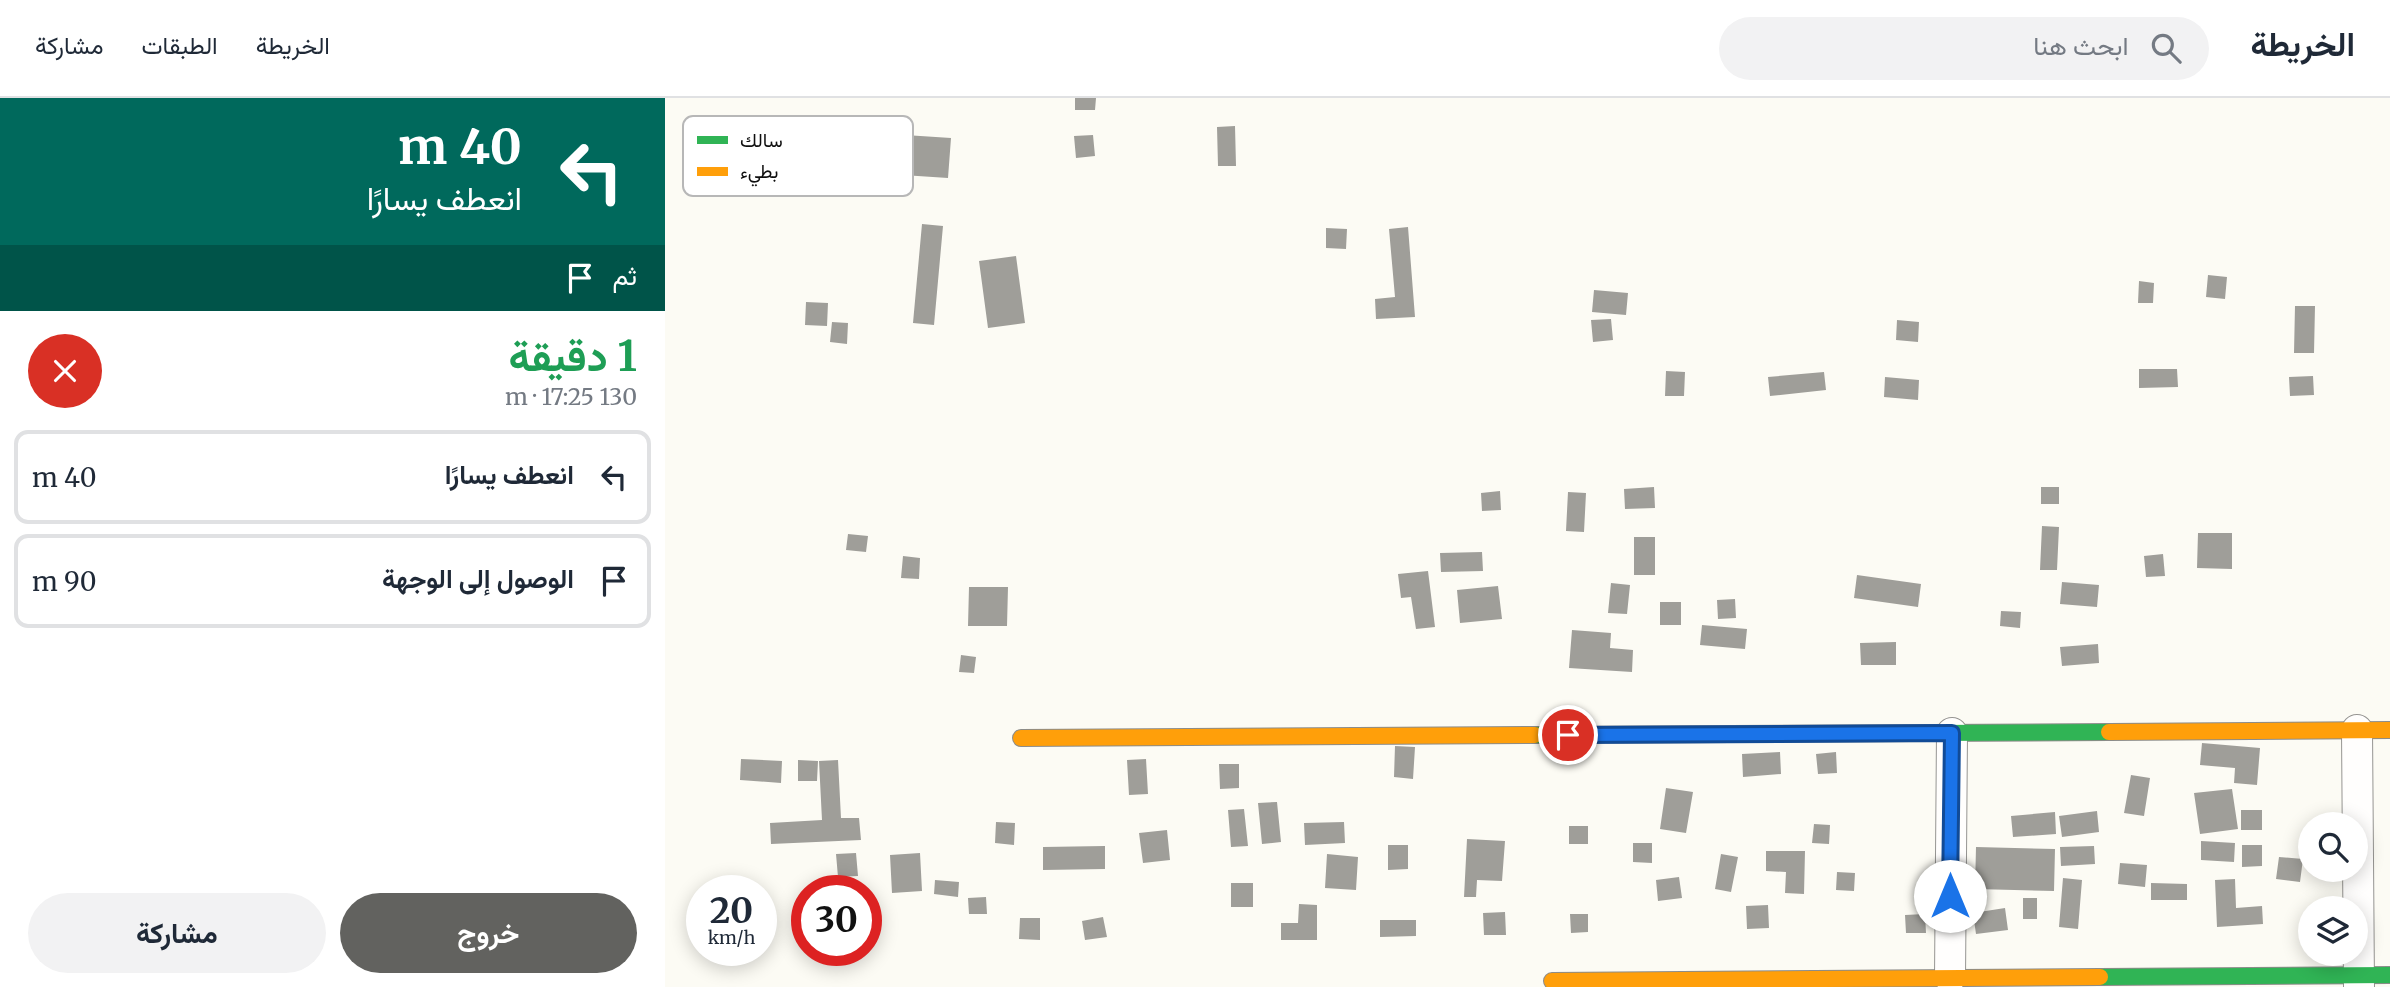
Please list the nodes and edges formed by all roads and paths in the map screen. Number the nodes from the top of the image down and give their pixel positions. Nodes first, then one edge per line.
1 (2357, 730) junction
2 (2390, 730) edge
3 (1952, 733) junction
4 (1021, 738) dead end
5 (2390, 975) edge
6 (1950, 978) junction
7 (1552, 981) dead end
8 (2359, 981) edge

1 - 2 street
1 - 3 street
1 - 8 street
3 - 4 street
3 - 6 street
5 - 8 street
6 - 7 street
6 - 8 street

